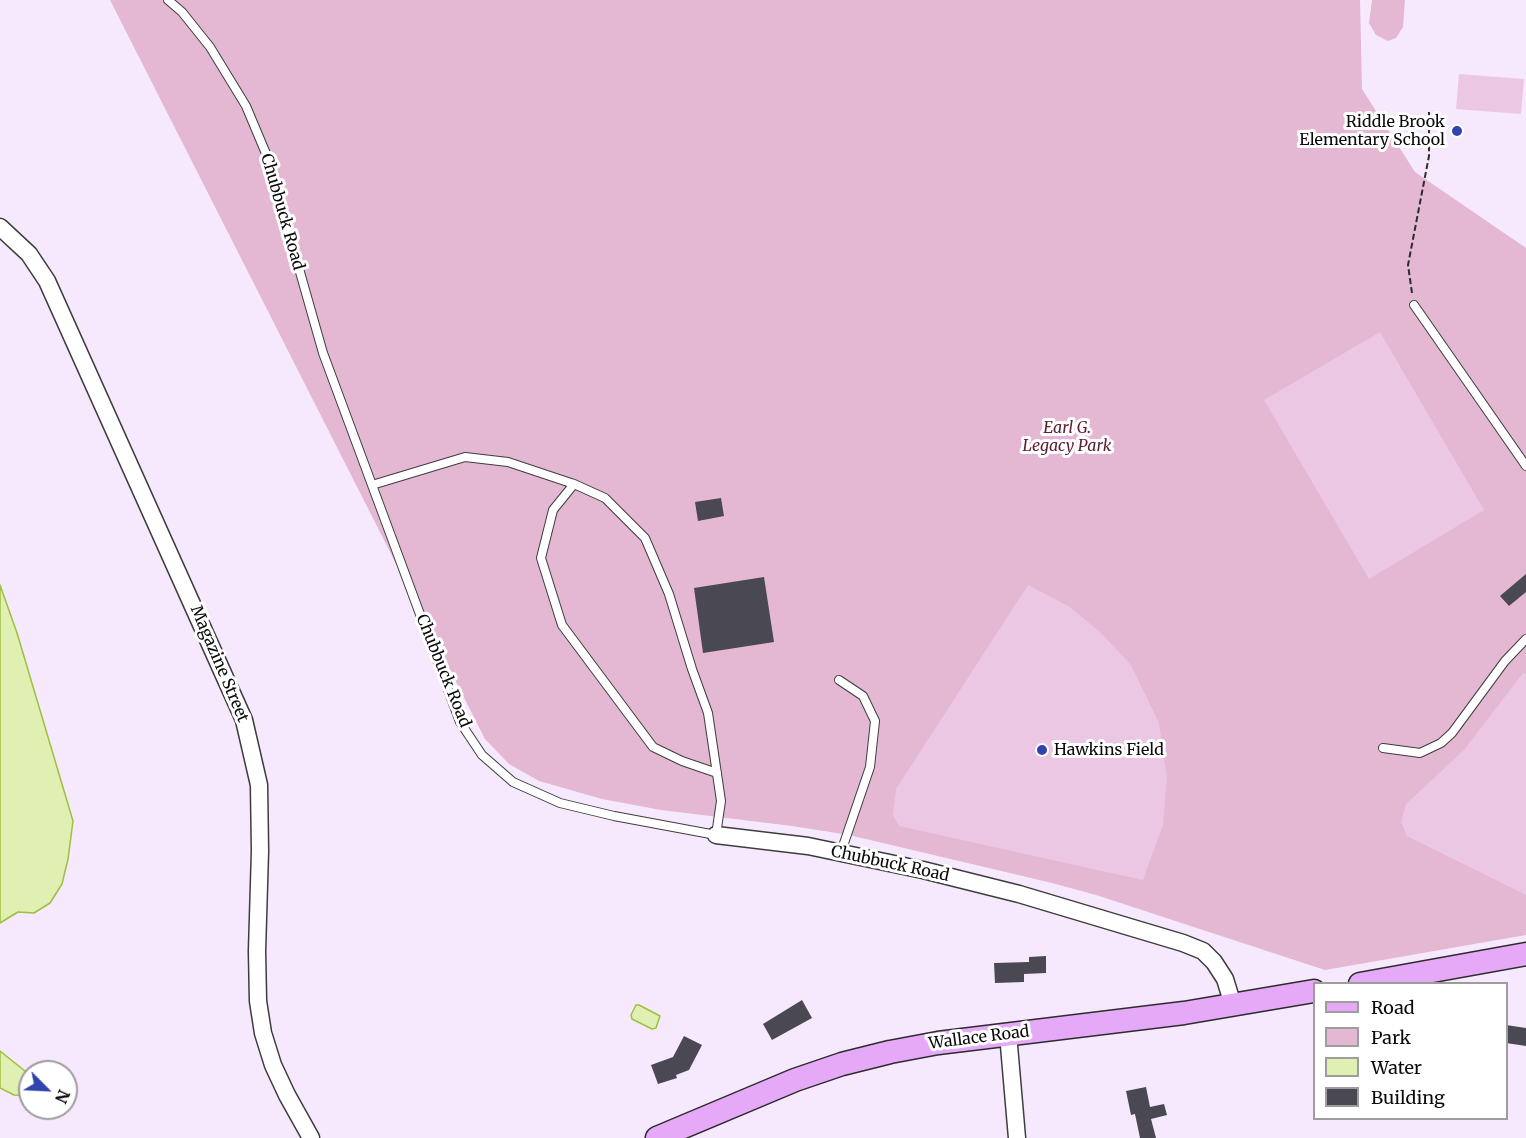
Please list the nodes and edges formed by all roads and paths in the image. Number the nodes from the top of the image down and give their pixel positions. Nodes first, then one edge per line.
1 (168, 0) edge
2 (1429, 112) dead end
3 (0, 227) edge
4 (1414, 305) joint
5 (1526, 466) edge
6 (574, 484) junction
7 (372, 485) junction
8 (1526, 639) edge
9 (839, 680) dead end
10 (1383, 748) dead end
11 (717, 773) junction
12 (716, 835) junction
13 (841, 852) junction
14 (1526, 954) edge
15 (1371, 982) edge
16 (1313, 991) edge
17 (1233, 1005) junction
18 (1008, 1034) junction
19 (311, 1138) edge
20 (657, 1138) edge
21 (1017, 1138) edge

1 - 7 lane, Chubbuck Road
2 - 4 path
3 - 19 street, Magazine Street
4 - 5 lane
6 - 7 lane
6 - 11 lane
6 - 11 lane
7 - 12 lane, Chubbuck Road
8 - 10 lane
9 - 13 lane
11 - 12 lane
12 - 13 street, Chubbuck Road
13 - 17 street, Chubbuck Road
14 - 15 street
16 - 17 street, Wallace Road
17 - 18 street, Wallace Road
18 - 20 street, Wallace Road
18 - 21 street

